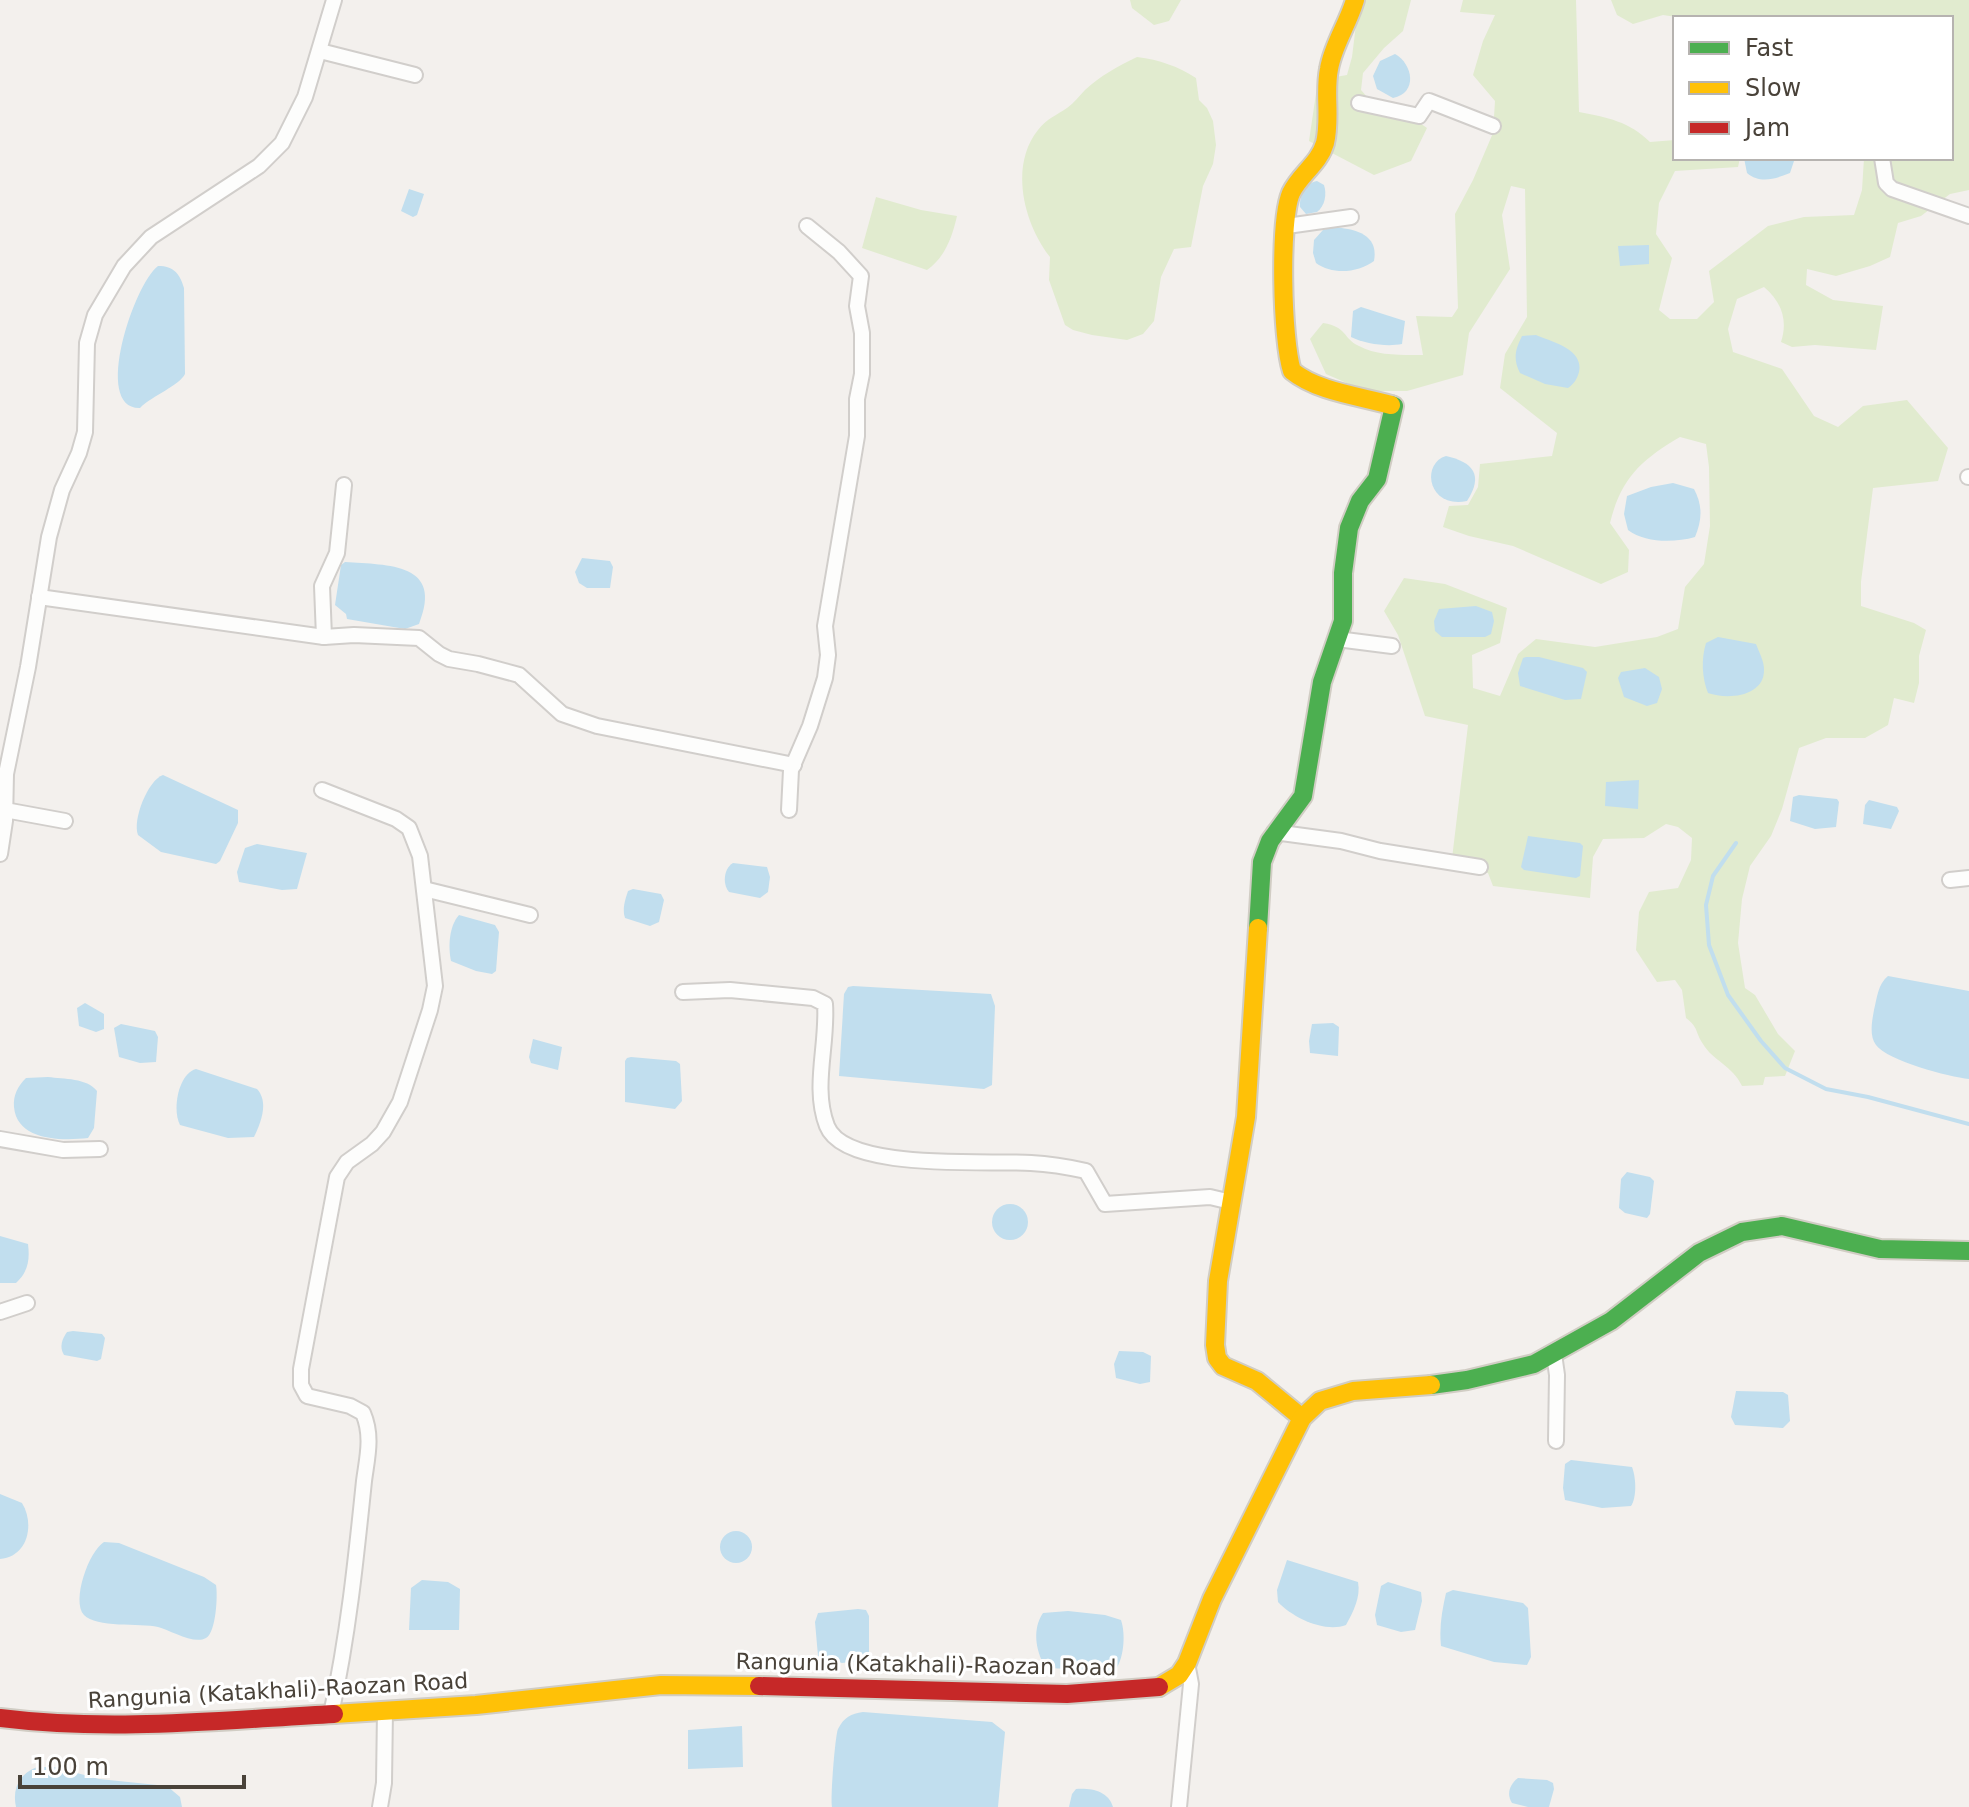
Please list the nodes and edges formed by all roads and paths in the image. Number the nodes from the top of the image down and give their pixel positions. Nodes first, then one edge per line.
1 (334, 0) edge
2 (1355, 0) edge
3 (320, 51) junction
4 (415, 75) dead end
5 (1359, 103) dead end
6 (1493, 126) dead end
7 (1882, 160) edge
8 (1969, 216) edge
9 (1351, 217) dead end
10 (807, 226) dead end
11 (1287, 226) junction
12 (344, 485) dead end
13 (39, 597) junction
14 (324, 637) junction
15 (1337, 639) junction
16 (1392, 646) dead end
17 (794, 765) junction
18 (322, 790) dead end
19 (5, 810) junction
20 (789, 810) dead end
21 (65, 821) dead end
22 (2, 832) edge
23 (1274, 832) junction
24 (0, 854) edge
25 (1480, 867) dead end
26 (1969, 878) edge
27 (1950, 880) dead end
28 (424, 889) junction
29 (530, 915) dead end
30 (683, 992) dead end
31 (0, 1139) edge
32 (100, 1149) dead end
33 (1231, 1202) junction
34 (1969, 1251) edge
35 (27, 1303) dead end
36 (0, 1312) edge
37 (1554, 1354) junction
38 (1302, 1418) junction
39 (1556, 1441) dead end
40 (1187, 1663) junction
41 (385, 1711) junction
42 (331, 1714) junction
43 (0, 1718) edge
44 (380, 1807) edge
45 (1179, 1807) edge

1 - 3 street
2 - 11 main road
3 - 4 street
3 - 13 street
5 - 6 street
7 - 8 street
9 - 11 street
10 - 17 street
11 - 15 main road
12 - 14 street
13 - 14 street
13 - 19 street
14 - 17 street
15 - 16 street
15 - 23 main road
17 - 20 street
18 - 28 street
19 - 21 street
19 - 22 street
22 - 24 street
23 - 25 street
23 - 33 main road
26 - 27 street
28 - 29 street
28 - 42 street
30 - 33 street
31 - 32 street
33 - 38 main road
34 - 37 main road, Rangunia (Katakhali)-Raozan Road
35 - 36 street
37 - 38 main road, Rangunia (Katakhali)-Raozan Road
37 - 39 street
38 - 40 main road, Rangunia (Katakhali)-Raozan Road
40 - 41 main road, Rangunia (Katakhali)-Raozan Road
40 - 45 street
41 - 42 main road, Rangunia (Katakhali)-Raozan Road
41 - 44 street
42 - 43 main road, Rangunia (Katakhali)-Raozan Road

